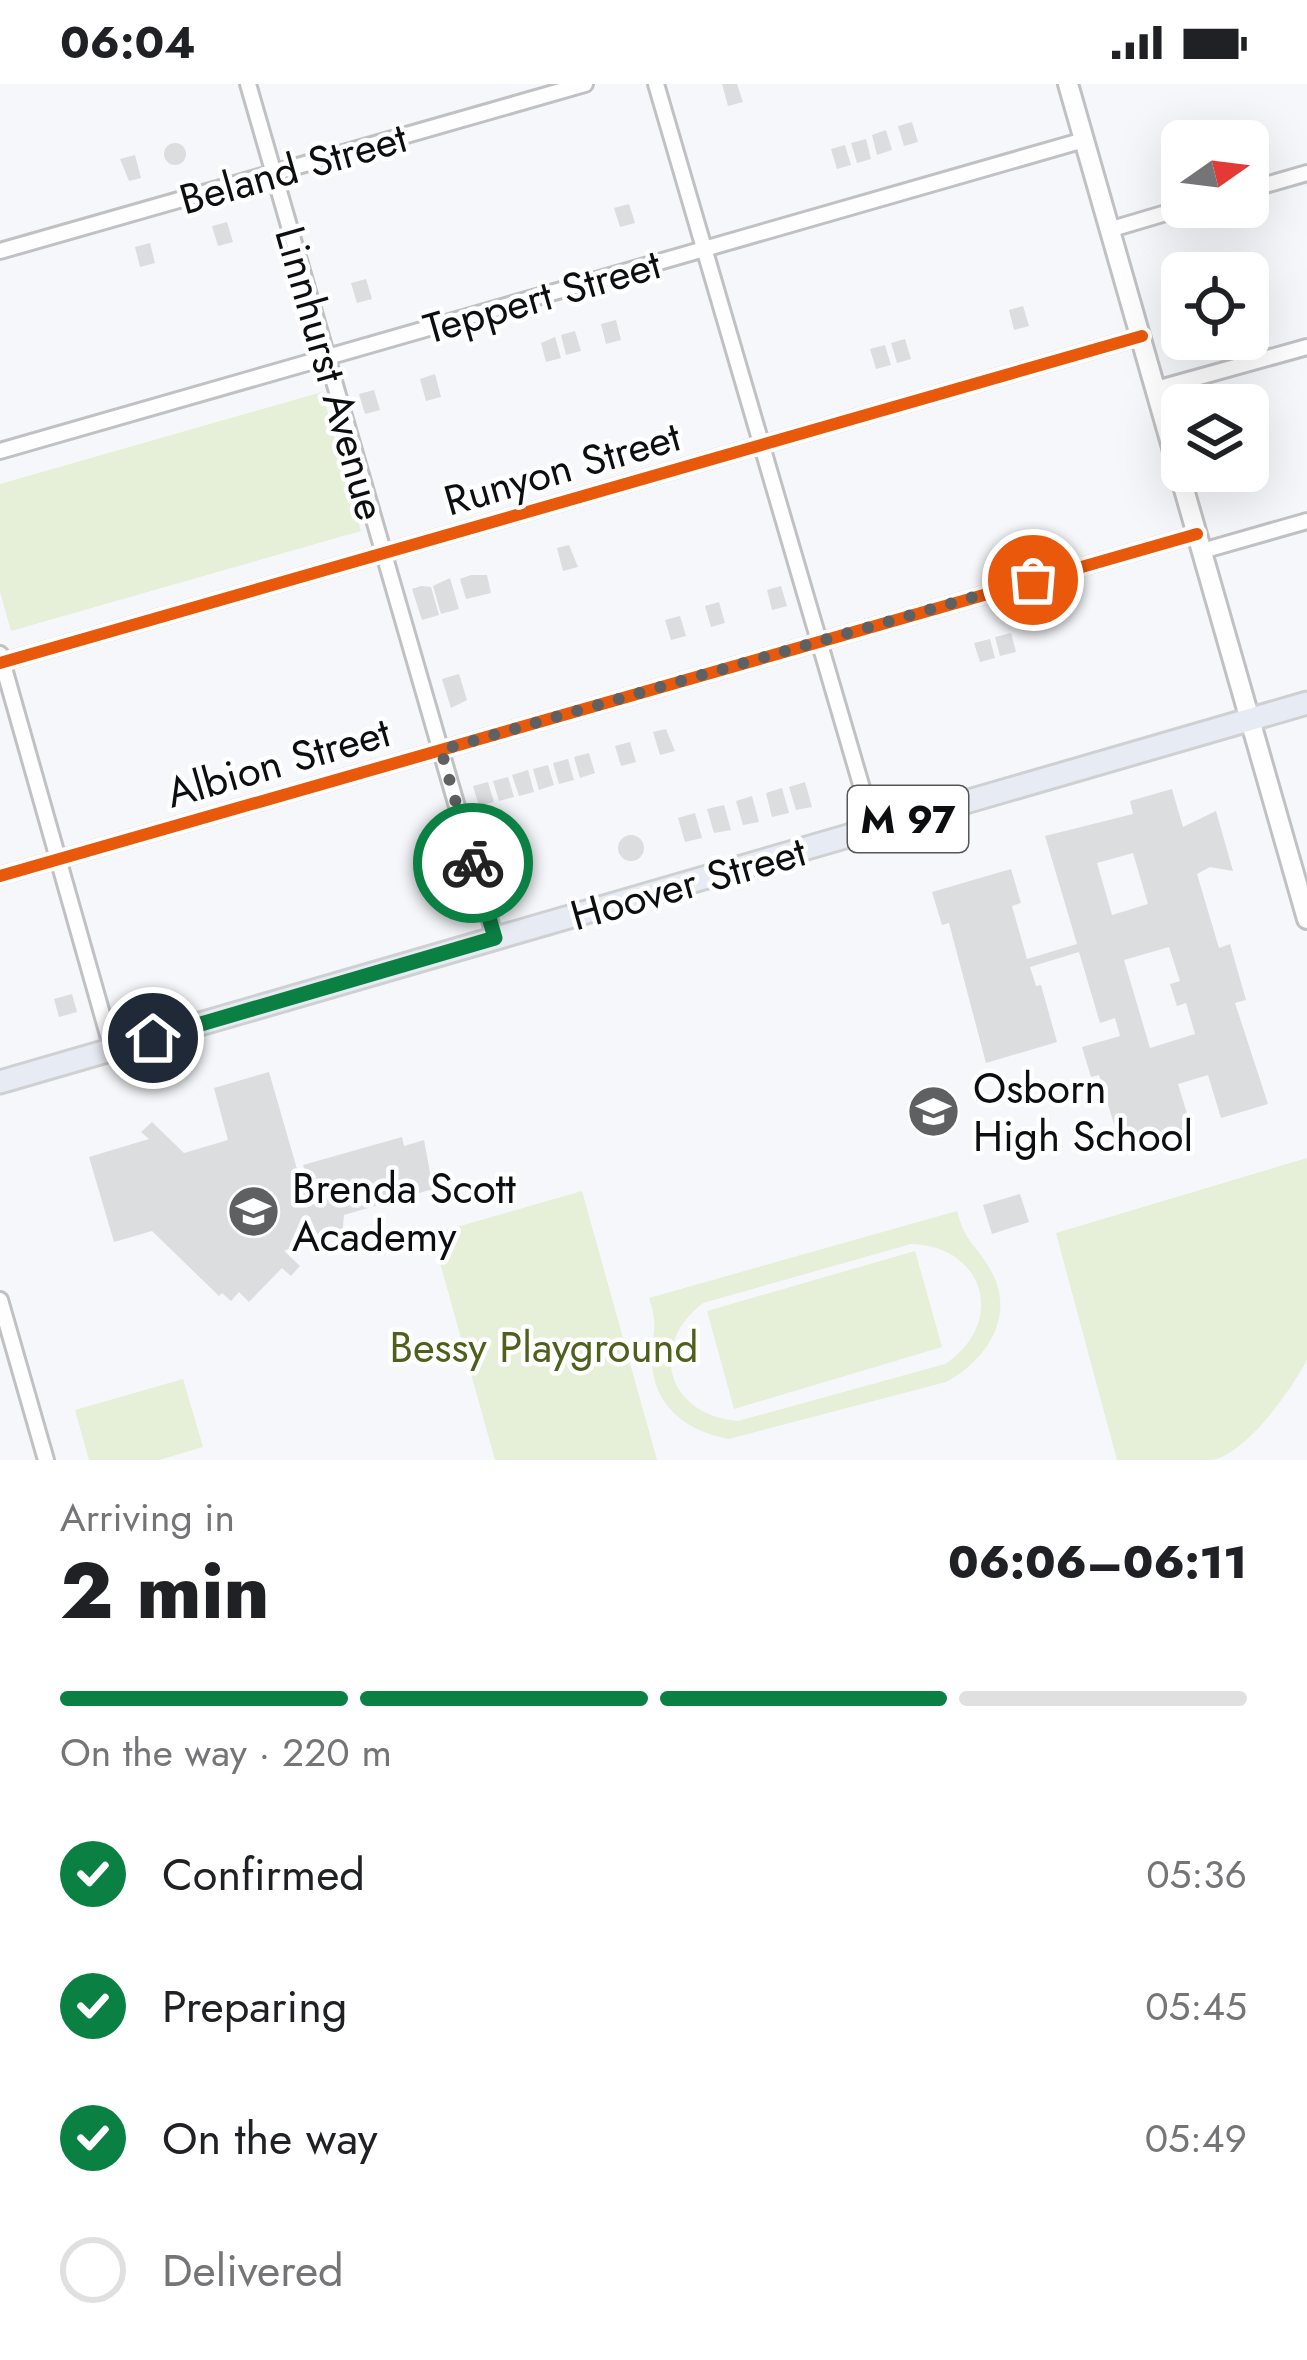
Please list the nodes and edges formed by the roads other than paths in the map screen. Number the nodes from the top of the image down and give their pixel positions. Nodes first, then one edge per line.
1 (248, 84) edge
2 (585, 84) edge
3 (656, 84) edge
4 (1068, 84) edge
5 (1084, 140) junction
6 (1307, 173) edge
7 (273, 174) junction
8 (1269, 184) edge
9 (1161, 214) edge
10 (1112, 229) junction
11 (704, 250) junction
12 (0, 251) edge
13 (1142, 336) junction
14 (1307, 347) edge
15 (326, 358) junction
16 (1156, 389) junction
17 (761, 445) junction
18 (0, 451) edge
19 (1307, 521) edge
20 (1200, 542) junction
21 (383, 554) junction
22 (819, 641) junction
23 (1, 660) edge
24 (1307, 703) edge
25 (1249, 719) junction
26 (441, 750) junction
27 (874, 829) junction
28 (58, 859) junction
29 (0, 876) edge
30 (1306, 914) edge
31 (495, 938) junction
32 (112, 1049) junction
33 (0, 1082) edge
34 (0, 1300) edge
35 (46, 1460) edge

1 - 7 street, Linnhurst Avenue
2 - 7 street, Beland Street
3 - 11 street
4 - 5 street
5 - 10 street
5 - 11 street, Teppert Street
6 - 8 street
7 - 12 street, Beland Street
7 - 15 street, Linnhurst Avenue
9 - 10 street
10 - 13 street
11 - 15 street, Teppert Street
11 - 17 street
13 - 16 street
13 - 17 street, Runyon Street
14 - 16 street
15 - 18 street, Teppert Street
15 - 21 street, Linnhurst Avenue
16 - 20 street
17 - 21 street, Runyon Street
17 - 22 street
19 - 20 street, Albion Street
20 - 22 street, Albion Street
20 - 25 street
21 - 23 street, Runyon Street
21 - 26 street, Linnhurst Avenue
22 - 26 street, Albion Street
22 - 27 street
23 - 28 street
24 - 25 main road, Hoover Street / M 97
25 - 27 main road, Hoover Street / M 97
25 - 30 street
26 - 28 street, Albion Street
26 - 31 street, Linnhurst Avenue
27 - 31 main road, Hoover Street / M 97
28 - 29 street, Albion Street
28 - 32 street
31 - 32 main road, Hoover Street / M 97
32 - 33 main road, Hoover Street / M 97
34 - 35 street

